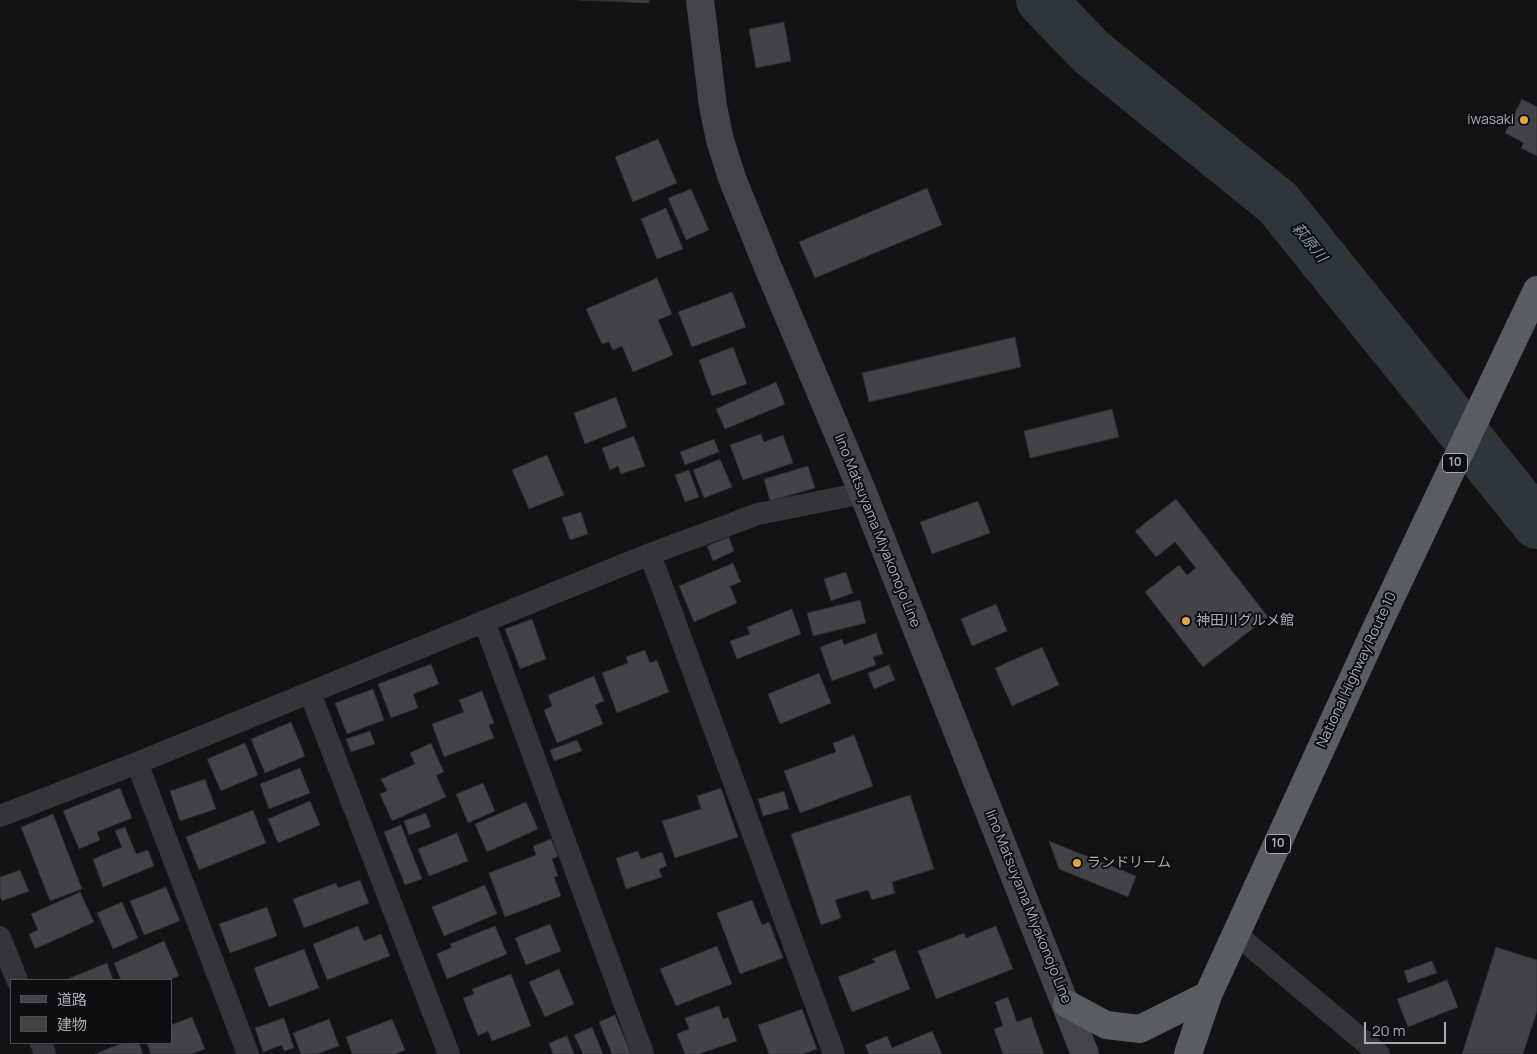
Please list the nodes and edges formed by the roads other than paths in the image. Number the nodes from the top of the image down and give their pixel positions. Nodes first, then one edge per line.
1 (700, 0) edge
2 (1537, 290) edge
3 (862, 493) junction
4 (650, 554) junction
5 (484, 621) junction
6 (310, 693) junction
7 (137, 763) junction
8 (0, 816) edge
9 (1236, 934) junction
10 (0, 937) edge
11 (17, 979) edge
12 (1208, 996) junction
13 (1066, 1004) junction
14 (248, 1054) edge
15 (449, 1054) edge
16 (643, 1054) edge
17 (834, 1054) edge
18 (1085, 1054) edge
19 (1188, 1054) edge
20 (1379, 1054) edge

1 - 3 main road, Iino Matsuyama Miyakonojo Line
2 - 9 highway, National Highway Route 10 / 10
3 - 4 street
3 - 13 main road, Iino Matsuyama Miyakonojo Line
4 - 5 street
4 - 17 street
5 - 6 street
5 - 16 street
6 - 7 street
6 - 15 street
7 - 8 street
7 - 14 street
9 - 12 highway, National Highway Route 10 / 10
9 - 20 street
10 - 11 street
12 - 13 highway
12 - 19 highway, National Highway Route 10 / 10
13 - 18 main road, Iino Matsuyama Miyakonojo Line

